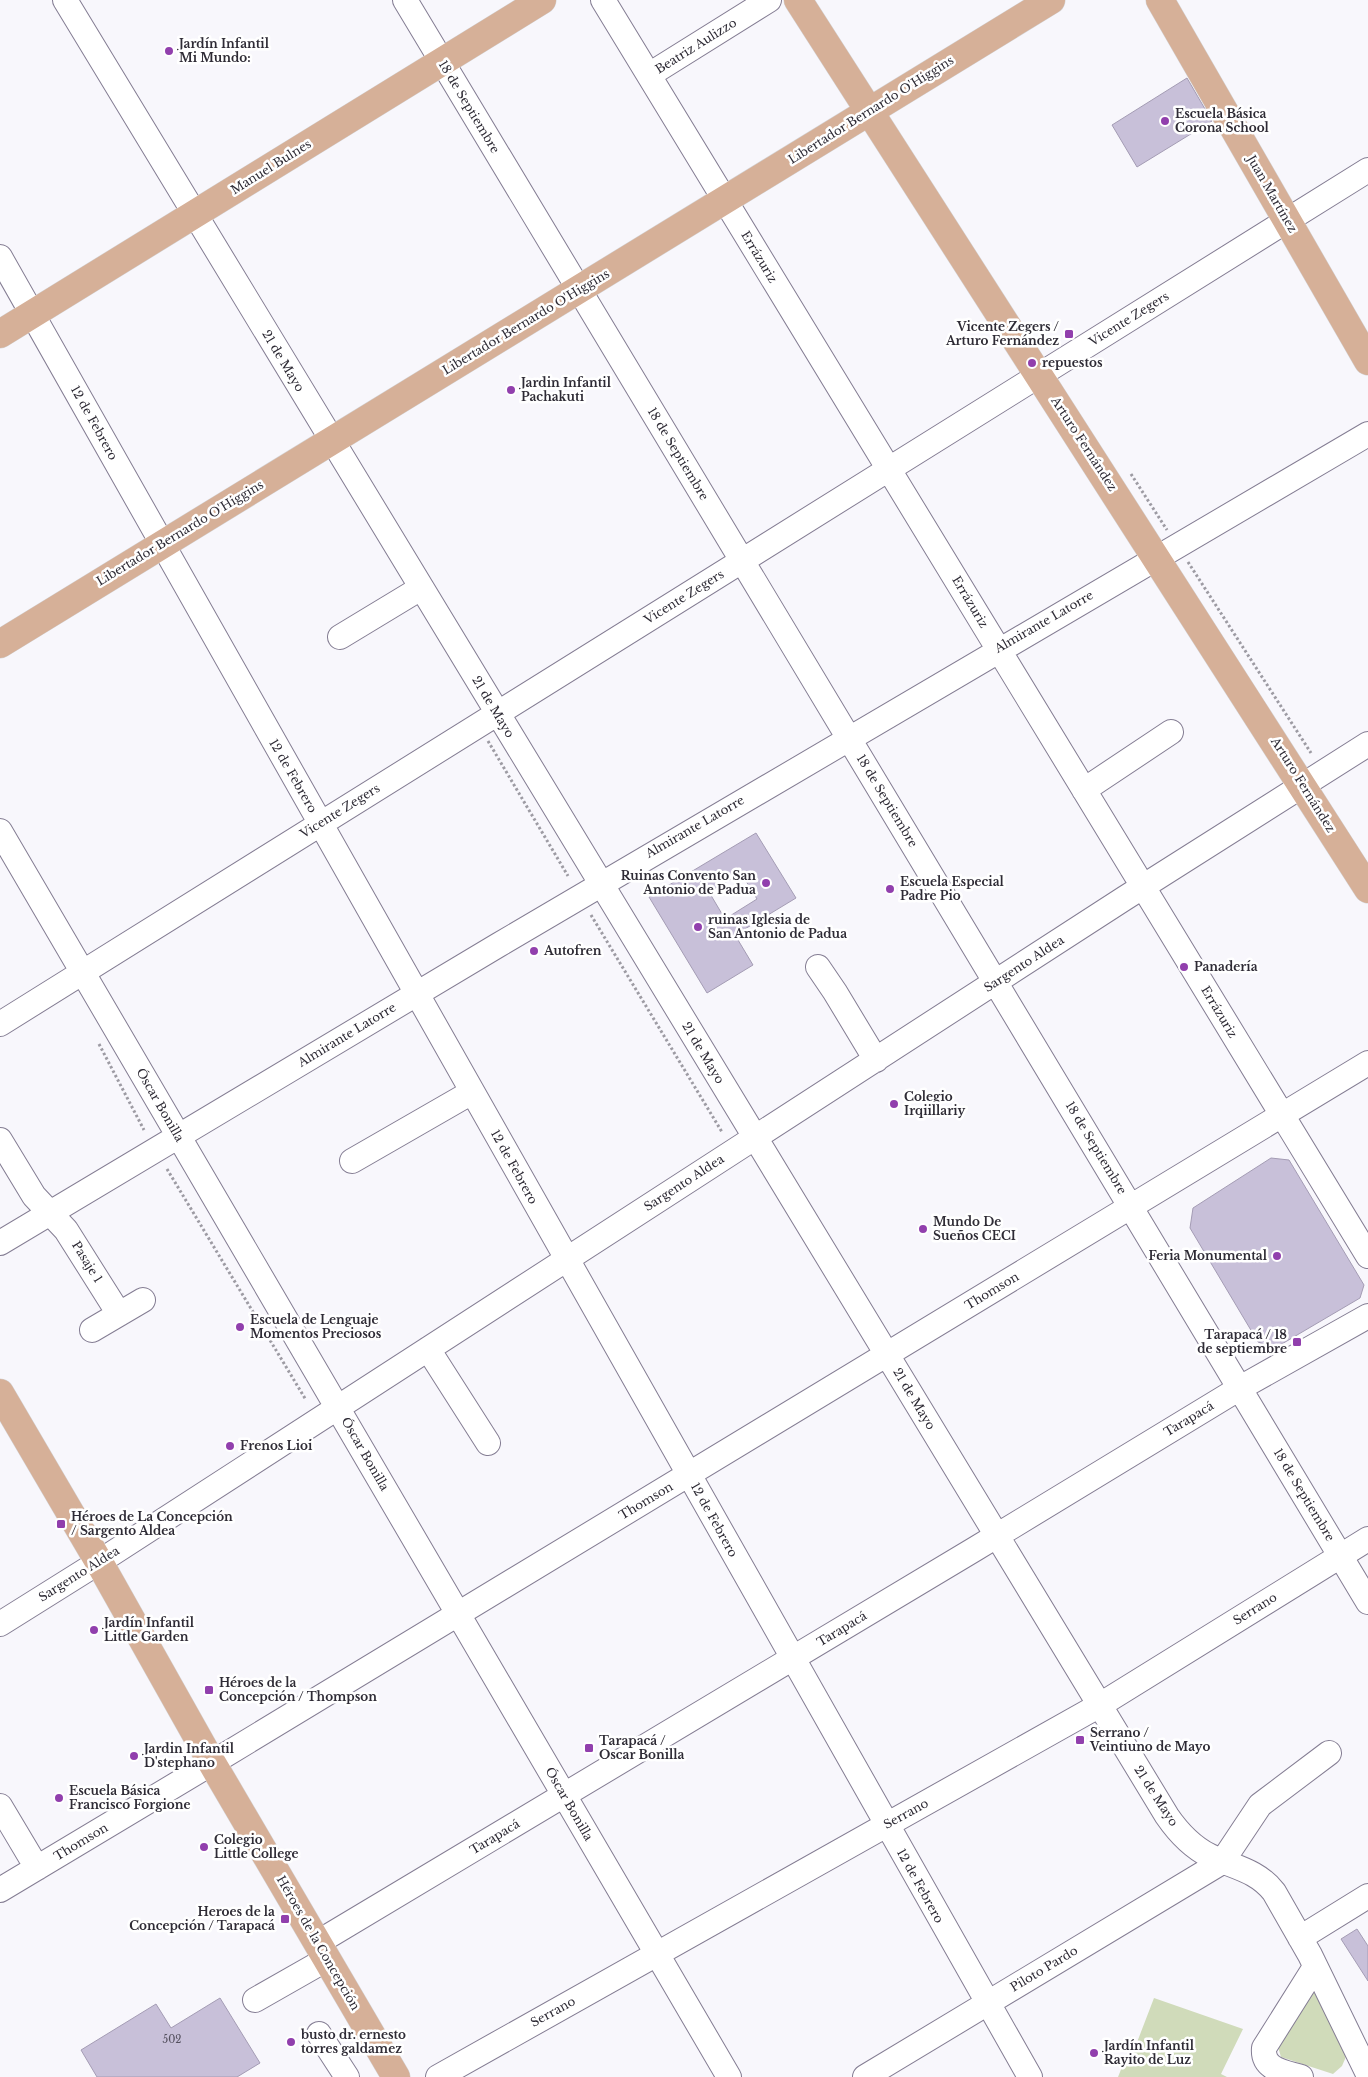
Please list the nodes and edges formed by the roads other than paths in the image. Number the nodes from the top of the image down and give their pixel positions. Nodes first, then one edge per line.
1 (65, 0) edge
2 (405, 0) edge
3 (542, 0) edge
4 (603, 0) edge
5 (769, 0) edge
6 (798, 0) edge
7 (1051, 0) edge
8 (1160, 0) edge
9 (442, 62) junction
10 (649, 75) junction
11 (870, 111) junction
12 (1368, 170) edge
13 (724, 200) junction
14 (194, 214) junction
15 (1287, 221) junction
16 (0, 257) edge
17 (579, 289) junction
18 (32, 314) junction
19 (0, 334) edge
20 (1368, 361) edge
21 (1040, 375) junction
22 (1368, 434) edge
23 (332, 441) junction
24 (889, 470) junction
25 (162, 544) junction
26 (1167, 551) junction
27 (742, 561) junction
28 (421, 588) junction
29 (340, 637) dead end
30 (0, 644) edge
31 (998, 649) junction
32 (488, 720) junction
33 (1171, 732) dead end
34 (848, 737) junction
35 (1368, 744) edge
36 (1303, 785) junction
37 (1084, 790) junction
38 (320, 824) junction
39 (0, 831) edge
40 (600, 883) junction
41 (1143, 887) junction
42 (1368, 889) edge
43 (818, 967) dead end
44 (83, 972) junction
45 (996, 982) junction
46 (416, 993) junction
47 (0, 1024) edge
48 (876, 1060) junction
49 (1368, 1063) edge
50 (472, 1092) junction
51 (1282, 1116) junction
52 (178, 1136) junction
53 (755, 1138) junction
54 (0, 1140) edge
55 (352, 1161) dead end
56 (1131, 1207) junction
57 (50, 1212) junction
58 (0, 1242) edge
59 (1368, 1256) edge
60 (566, 1260) junction
61 (143, 1300) dead end
62 (119, 1314) junction
63 (1368, 1316) edge
64 (92, 1330) dead end
65 (428, 1349) junction
66 (887, 1355) junction
67 (1240, 1388) junction
68 (0, 1393) edge
69 (338, 1408) junction
70 (488, 1443) dead end
71 (688, 1475) junction
72 (997, 1536) junction
73 (1368, 1539) edge
74 (1341, 1556) junction
75 (99, 1562) junction
76 (1368, 1602) edge
77 (458, 1614) junction
78 (0, 1624) edge
79 (792, 1658) junction
80 (1100, 1705) junction
81 (1329, 1753) dead end
82 (212, 1763) junction
83 (564, 1796) junction
84 (0, 1806) edge
85 (886, 1825) junction
86 (1222, 1862) junction
87 (36, 1868) junction
88 (0, 1890) edge
89 (1368, 1896) edge
90 (1300, 1938) junction
91 (322, 1951) junction
92 (657, 1954) junction
93 (1315, 1967) junction
94 (255, 2000) dead end
95 (987, 2004) junction
96 (319, 2034) dead end
97 (1365, 2061) edge
98 (1270, 2072) edge
99 (348, 2077) edge
100 (396, 2077) edge
101 (438, 2077) edge
102 (729, 2077) edge
103 (865, 2077) edge
104 (1030, 2077) edge
105 (1301, 2077) edge

1 - 14 street, 21 de Mayo
2 - 9 street, 18 de Septiembre
3 - 9 main road, Manuel Bulnes
4 - 10 street, Errázuriz
5 - 10 street, Beatriz Aulizzo
6 - 11 main road, Arturo Fernández
7 - 11 main road, Libertador Bernardo O'Higgins
8 - 15 main road, Juan Martínez
9 - 14 main road, Manuel Bulnes
9 - 17 street, 18 de Septiembre
10 - 13 street, Errázuriz
11 - 13 main road, Libertador Bernardo O'Higgins
11 - 21 main road, Arturo Fernández
12 - 15 street, Vicente Zegers
13 - 17 main road, Libertador Bernardo O'Higgins
13 - 24 street, Errázuriz
14 - 18 main road, Manuel Bulnes
14 - 23 street, 21 de Mayo
15 - 20 main road, Juan Martínez
15 - 21 street, Vicente Zegers
16 - 18 street, 12 de Febrero
17 - 23 main road, Libertador Bernardo O'Higgins
17 - 27 street, 18 de Septiembre
18 - 19 main road, Manuel Bulnes
18 - 25 street, 12 de Febrero
21 - 24 street, Vicente Zegers
21 - 26 main road, Arturo Fernández
22 - 26 street, Almirante Latorre
23 - 25 main road, Libertador Bernardo O'Higgins
23 - 28 street, 21 de Mayo
24 - 27 street, Vicente Zegers
24 - 31 street, Errázuriz
25 - 30 main road, Libertador Bernardo O'Higgins
25 - 38 street, 12 de Febrero
26 - 31 street, Almirante Latorre
26 - 36 main road, Arturo Fernández
27 - 32 street, Vicente Zegers
27 - 34 street, 18 de Septiembre
28 - 29 street
28 - 32 street, 21 de Mayo
31 - 34 street, Almirante Latorre
31 - 37 street, Errázuriz
32 - 38 street, Vicente Zegers
32 - 40 street, 21 de Mayo
33 - 37 street
34 - 40 street, Almirante Latorre
34 - 45 street, 18 de Septiembre
35 - 36 street, Sargento Aldea
36 - 41 street, Sargento Aldea
36 - 42 main road, Arturo Fernández
37 - 41 street, Errázuriz
38 - 44 street, Vicente Zegers
38 - 46 street, 12 de Febrero
39 - 44 street, Óscar Bonilla
40 - 46 street, Almirante Latorre
40 - 53 street, 21 de Mayo
41 - 45 street, Sargento Aldea
41 - 51 street, Errázuriz
43 - 48 street
44 - 47 street, Vicente Zegers
44 - 52 street, Óscar Bonilla
45 - 48 street, Sargento Aldea
45 - 56 street, 18 de Septiembre
46 - 50 street, 12 de Febrero
46 - 52 street, Almirante Latorre
48 - 53 street, Sargento Aldea
49 - 51 street, Thomson
50 - 55 street
50 - 60 street, 12 de Febrero
51 - 56 street, Thomson
51 - 59 street, Errázuriz
52 - 57 street, Almirante Latorre
52 - 69 street, Óscar Bonilla
53 - 60 street, Sargento Aldea
53 - 66 street, 21 de Mayo
54 - 57 street, Pasaje 1
56 - 66 street, Thomson
56 - 67 street, 18 de Septiembre
57 - 58 street, Almirante Latorre
57 - 62 street, Pasaje 1
60 - 65 street, Sargento Aldea
60 - 71 street, 12 de Febrero
61 - 62 street
62 - 64 street
63 - 67 street, Tarapacá
65 - 69 street, Sargento Aldea
65 - 70 street
66 - 71 street, Thomson
66 - 72 street, 21 de Mayo
67 - 72 street, Tarapacá
67 - 74 street, 18 de Septiembre
68 - 75 main road, Héroes de la Concepción
69 - 75 street, Sargento Aldea
69 - 77 street, Óscar Bonilla
71 - 77 street, Thomson
71 - 79 street, 12 de Febrero
72 - 79 street, Tarapacá
72 - 80 street, 21 de Mayo
73 - 74 street, Serrano
74 - 76 street, 18 de Septiembre
74 - 80 street, Serrano
75 - 78 street, Sargento Aldea
75 - 82 main road, Héroes de la Concepción
77 - 82 street, Thomson
77 - 83 street, Óscar Bonilla
79 - 83 street, Tarapacá
79 - 85 street, 12 de Febrero
80 - 85 street, Serrano
80 - 86 street, 21 de Mayo
81 - 86 street
82 - 87 street, Thomson
82 - 91 main road, Héroes de la Concepción
83 - 91 street, Tarapacá
83 - 92 street, Óscar Bonilla
84 - 87 street
85 - 92 street, Serrano
85 - 95 street, 12 de Febrero
86 - 90 street, 21 de Mayo
86 - 95 street, Piloto Pardo
87 - 88 street, Thomson
89 - 90 street
90 - 93 street, 21 de Mayo
91 - 94 street, Tarapacá
91 - 100 main road, Héroes de la Concepción
92 - 101 street, Serrano
92 - 102 street, Óscar Bonilla
93 - 97 street, 21 de Mayo
93 - 98 street
95 - 103 street, Piloto Pardo
95 - 104 street, 12 de Febrero
96 - 99 street
98 - 105 street

